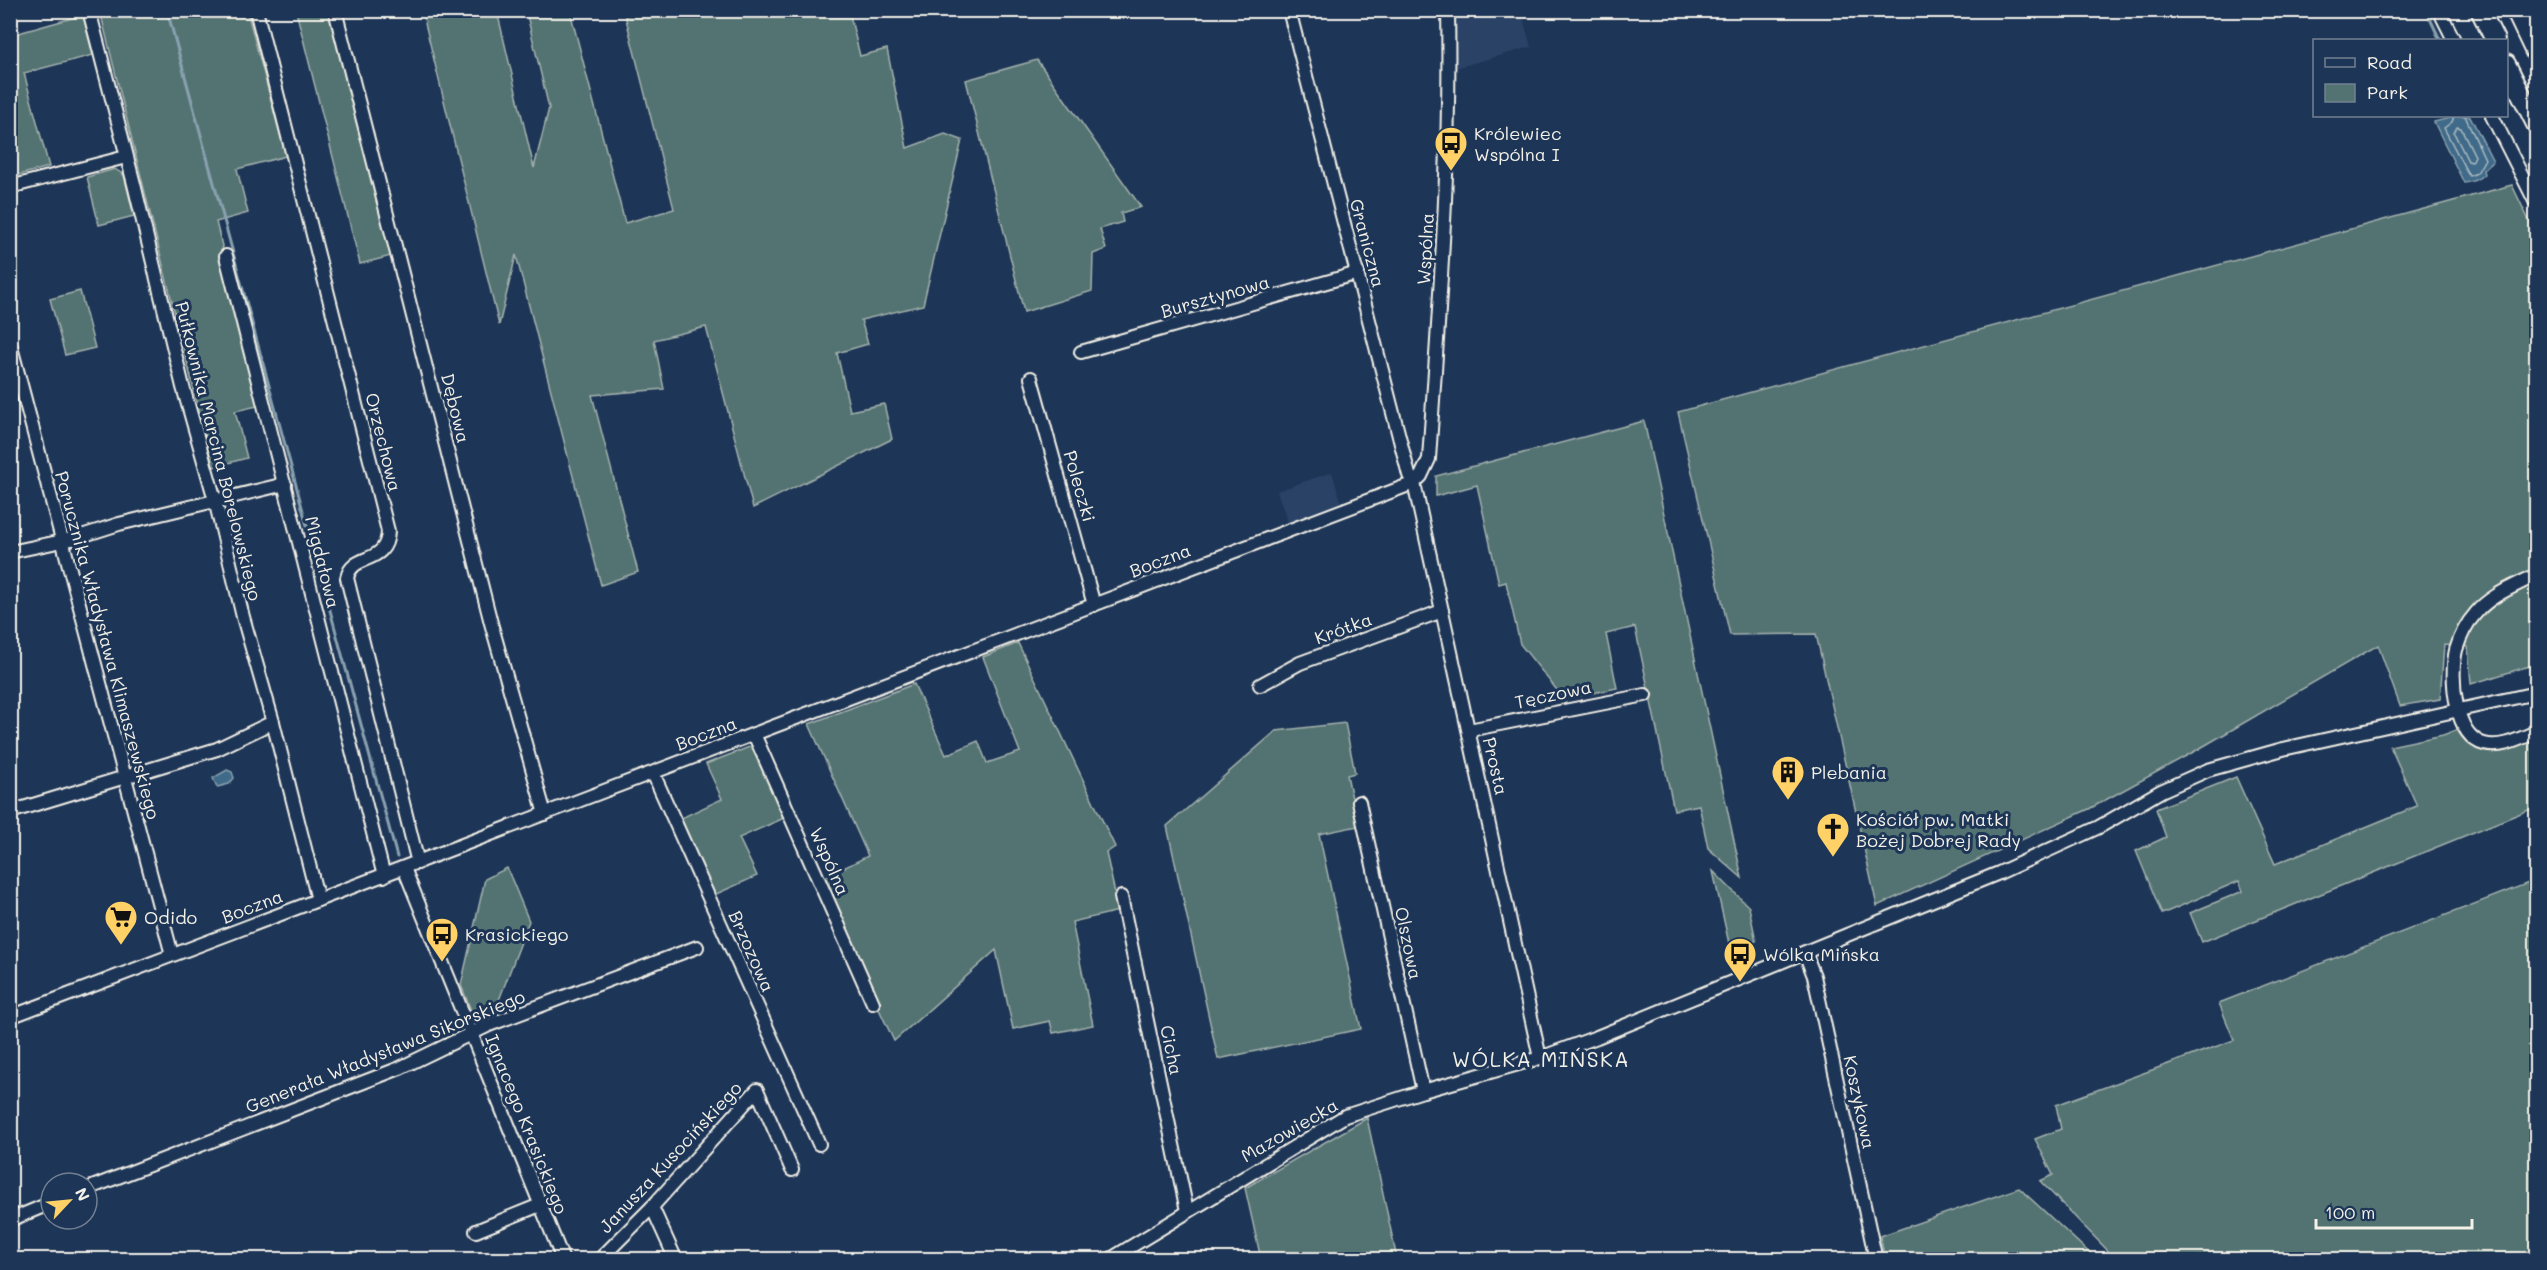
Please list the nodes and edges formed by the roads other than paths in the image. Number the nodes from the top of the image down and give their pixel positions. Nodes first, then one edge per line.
1 (89, 10) edge
2 (256, 10) edge
3 (335, 10) edge
4 (1289, 10) edge
5 (1448, 10) edge
6 (2439, 10) edge
7 (2480, 10) edge
8 (2515, 10) edge
9 (2454, 39) edge
10 (2494, 39) edge
11 (2536, 54) edge
12 (2508, 68) edge
13 (2493, 117) edge
14 (2536, 124) edge
15 (126, 157) junction
16 (10, 187) edge
17 (2536, 202) edge
18 (226, 256) dead end
19 (1358, 273) junction
20 (10, 343) edge
21 (1081, 352) dead end
22 (1031, 378) dead end
23 (1414, 483) junction
24 (285, 484) junction
25 (215, 500) junction
26 (62, 541) junction
27 (10, 552) edge
28 (2536, 575) edge
29 (1095, 605) junction
30 (1443, 611) junction
31 (1260, 685) dead end
32 (2536, 693) edge
33 (1645, 695) dead end
34 (2459, 710) junction
35 (273, 722) junction
36 (1469, 730) junction
37 (2536, 732) edge
38 (754, 734) junction
39 (653, 773) junction
40 (124, 777) junction
41 (1359, 802) dead end
42 (10, 812) edge
43 (545, 814) junction
44 (418, 863) junction
45 (404, 868) junction
46 (384, 876) junction
47 (1121, 897) dead end
48 (318, 900) junction
49 (697, 947) dead end
50 (1805, 953) junction
51 (172, 955) junction
52 (873, 1003) dead end
53 (10, 1017) edge
54 (471, 1034) junction
55 (1540, 1058) junction
56 (1423, 1091) junction
57 (819, 1144) dead end
58 (792, 1170) dead end
59 (99, 1184) edge
60 (540, 1204) junction
61 (652, 1207) junction
62 (39, 1208) edge
63 (1187, 1211) junction
64 (10, 1220) edge
65 (476, 1231) dead end
66 (563, 1260) edge
67 (599, 1260) edge
68 (676, 1260) edge
69 (1109, 1260) edge
70 (1876, 1260) edge

1 - 15 street, Pułkownika Marcina Borelowskiego
2 - 44 street, Orzechowa
3 - 43 street, Dębowa
4 - 19 street, Graniczna
5 - 23 street, Wspólna
6 - 9 street
7 - 10 highway
8 - 11 highway
12 - 14 highway
13 - 17 street
15 - 16 street
15 - 25 street, Pułkownika Marcina Borelowskiego
18 - 24 street, Migdałowa
19 - 21 street, Bursztynowa
19 - 23 street, Graniczna
20 - 26 street, Porucznika Władysława Klimaszewskiego
22 - 29 street, Poleczki
23 - 29 street, Boczna
23 - 30 street, Prosta
24 - 25 street
24 - 46 street, Migdałowa
25 - 26 street
25 - 35 street, Pułkownika Marcina Borelowskiego
26 - 27 street
26 - 40 street, Porucznika Władysława Klimaszewskiego
28 - 34 street
29 - 38 street, Boczna
30 - 31 street, Krótka
30 - 36 street, Prosta
32 - 34 street, Mazowiecka
33 - 36 street, Tęczowa
34 - 37 street
34 - 50 street, Mazowiecka
35 - 40 street
35 - 48 street, Pułkownika Marcina Borelowskiego
36 - 55 street, Prosta
38 - 39 street, Boczna
38 - 52 street, Wspólna
39 - 43 street, Boczna
39 - 57 street, Brzozowa
40 - 42 street
40 - 51 street, Porucznika Władysława Klimaszewskiego
41 - 56 street, Olszowa
43 - 44 street, Boczna
44 - 45 street, Boczna
45 - 46 street, Boczna
45 - 54 street, Ignacego Krasickiego
46 - 48 street, Boczna
47 - 63 street, Cicha
48 - 51 street, Boczna
49 - 54 street, Generała Władysława Sikorskiego
50 - 55 street, Mazowiecka
50 - 70 street, Koszykowa
51 - 53 street, Boczna
54 - 59 street, Generała Władysława Sikorskiego
54 - 60 street, Ignacego Krasickiego
55 - 56 street, Mazowiecka
56 - 63 street, Mazowiecka
58 - 61 street, Janusza Kusocińskiego
60 - 65 street
60 - 66 street, Ignacego Krasickiego
61 - 67 street, Janusza Kusocińskiego
61 - 68 street
62 - 64 street
63 - 69 street, Mazowiecka

